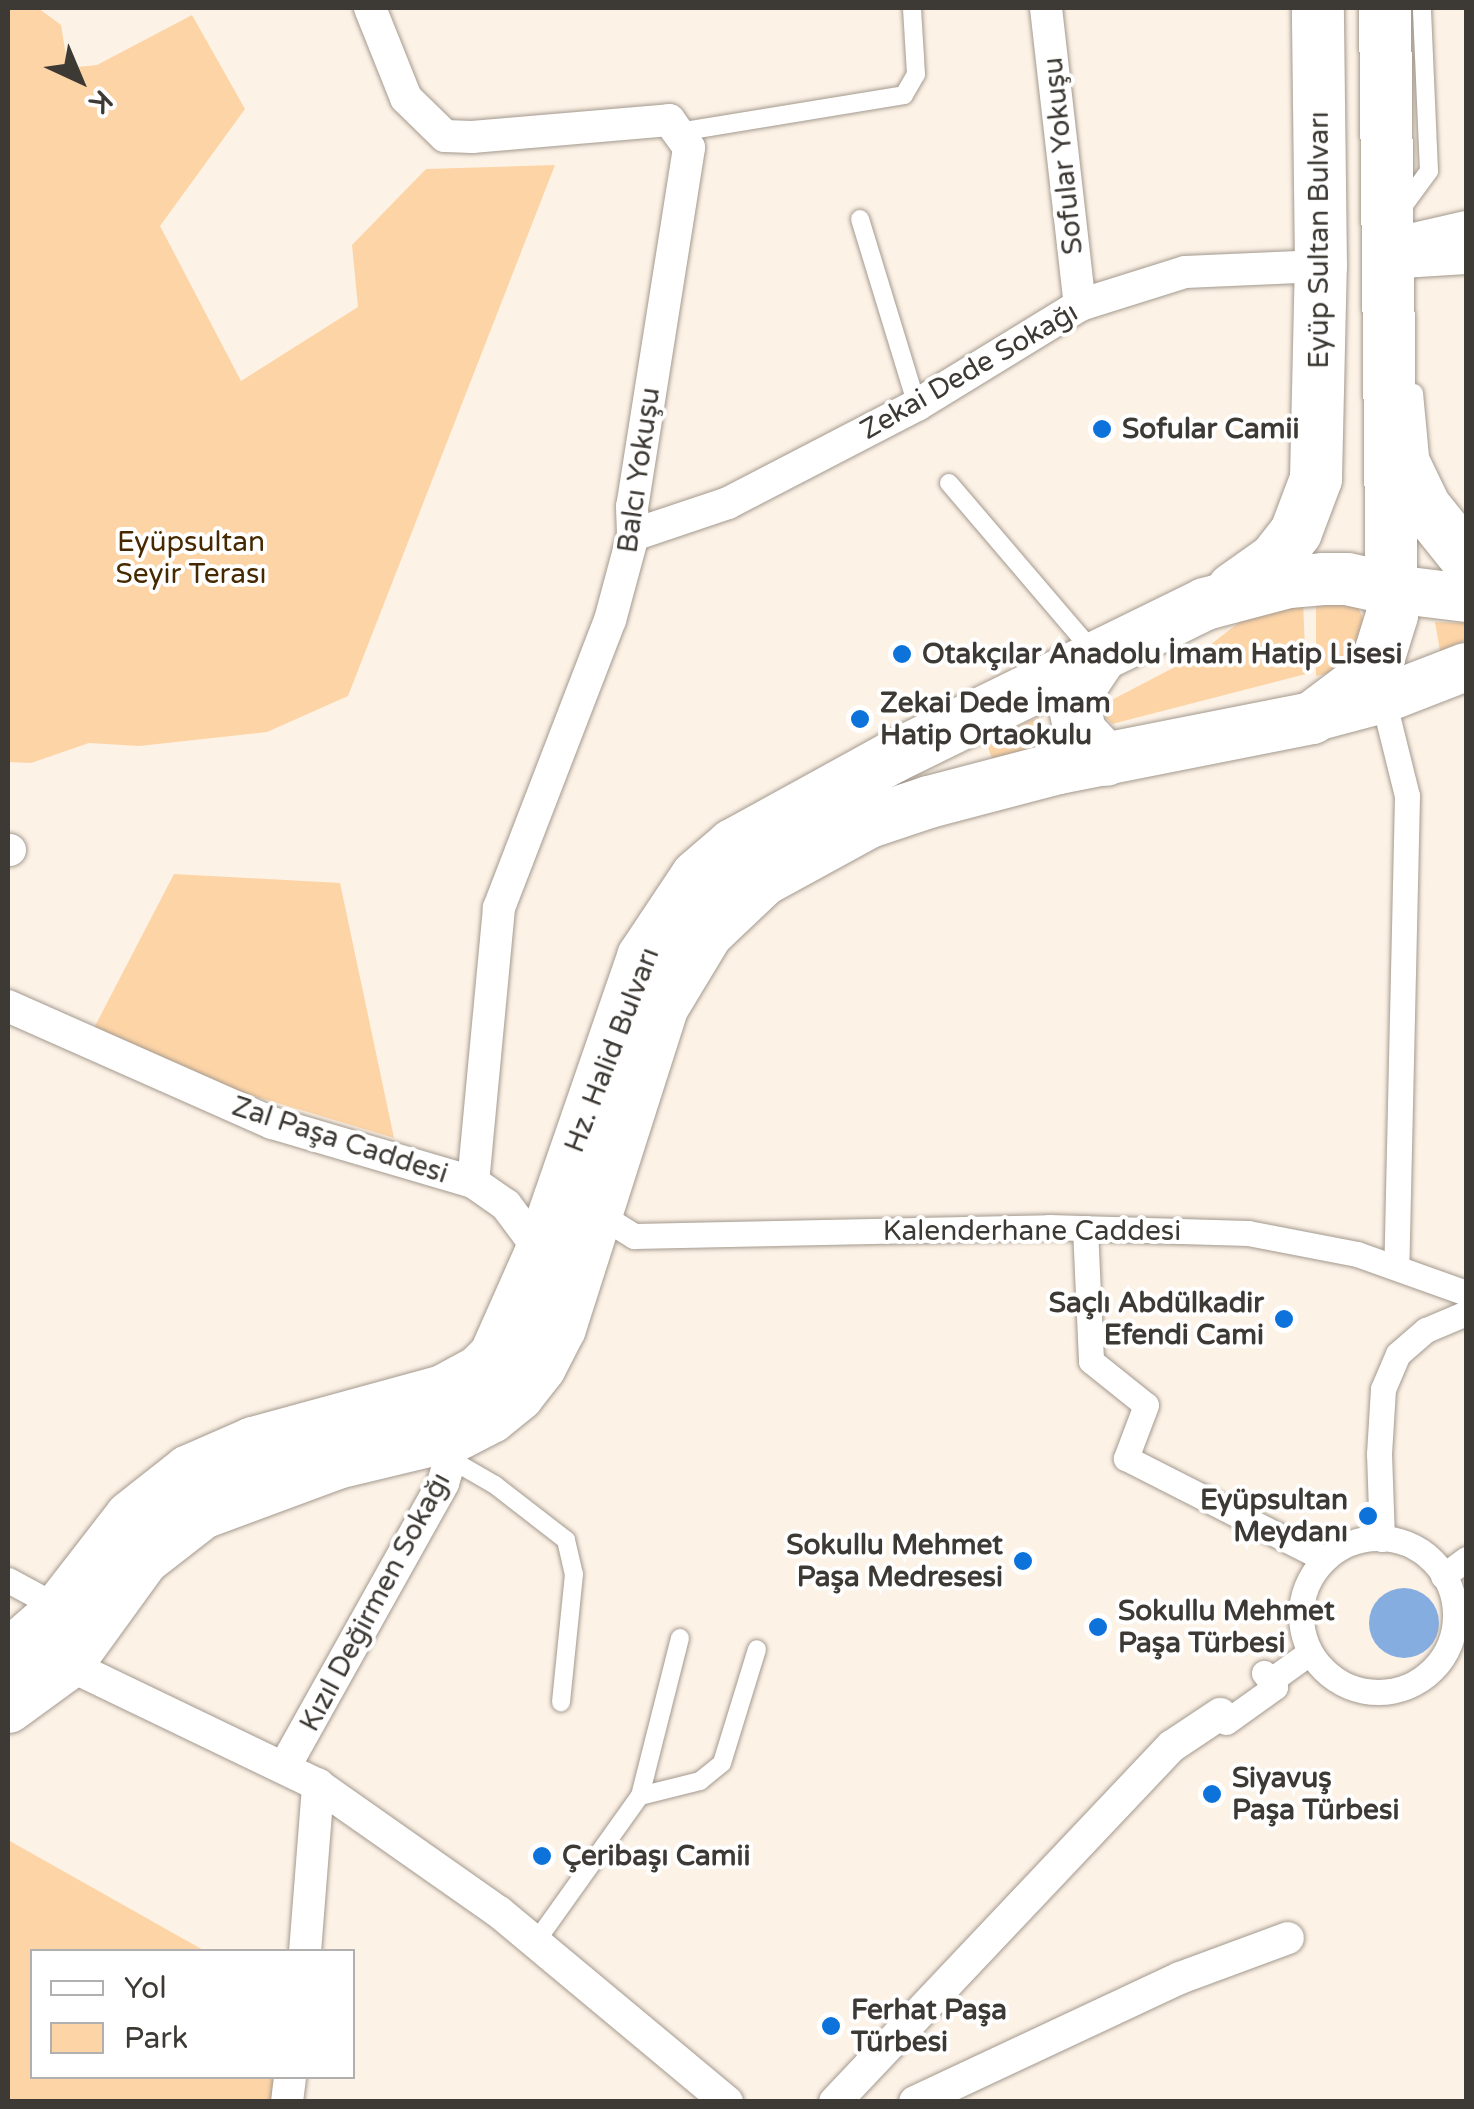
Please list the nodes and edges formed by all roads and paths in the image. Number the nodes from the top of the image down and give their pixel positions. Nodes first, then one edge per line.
1 (370, 8) edge
2 (912, 8) edge
3 (1046, 8) edge
4 (1318, 8) edge
5 (1385, 8) edge
6 (1422, 8) edge
7 (679, 132) junction
8 (860, 219) dead end
9 (1466, 227) edge
10 (1466, 258) edge
11 (1387, 260) junction
12 (1320, 266) junction
13 (1080, 305) junction
14 (918, 405) junction
15 (1389, 434) junction
16 (949, 483) dead end
17 (1425, 507) junction
18 (633, 535) junction
19 (1466, 558) edge
20 (1393, 589) junction
21 (1466, 598) edge
22 (1205, 604) junction
23 (1099, 659) junction
24 (1466, 667) edge
25 (1383, 698) junction
26 (1312, 718) junction
27 (1106, 760) junction
28 (8, 1006) edge
29 (473, 1182) junction
30 (596, 1212) junction
31 (1084, 1228) junction
32 (541, 1252) junction
33 (1396, 1267) junction
34 (1466, 1293) edge
35 (1466, 1313) edge
36 (454, 1447) junction
37 (1382, 1539) junction
38 (1324, 1560) junction
39 (1466, 1560) edge
40 (1444, 1576) junction
41 (8, 1580) edge
42 (58, 1611) junction
43 (8, 1636) edge
44 (1460, 1637) edge
45 (680, 1638) dead end
46 (756, 1648) dead end
47 (1309, 1653) junction
48 (8, 1656) edge
49 (67, 1664) junction
50 (561, 1702) dead end
51 (8, 1707) edge
52 (1221, 1715) joint
53 (8, 1742) edge
54 (285, 1766) junction
55 (318, 1785) junction
56 (640, 1796) junction
57 (1288, 1938) dead end
58 (535, 1943) junction
59 (305, 1949) edge
60 (843, 2101) edge
61 (728, 2102) edge
62 (914, 2102) edge

1 - 7 street
2 - 7 lane
3 - 13 street, Sofular Yokuşu
4 - 12 main road, Eyüp Sultan Bulvarı
5 - 11 main road
6 - 11 lane
7 - 18 street, Balcı Yokuşu
8 - 14 lane
9 - 11 street
10 - 11 street
11 - 12 main road
11 - 15 main road
11 - 17 lane
12 - 13 street, Zekai Dede Sokağı
12 - 22 main road, Eyüp Sultan Bulvarı
13 - 14 street, Zekai Dede Sokağı
14 - 18 street, Zekai Dede Sokağı
15 - 17 main road
15 - 20 main road
16 - 23 lane
17 - 19 main road
18 - 29 street, Balcı Yokuşu
20 - 21 main road, Hz. Halid Bulvarı
20 - 22 main road, Hz. Halid Bulvarı
20 - 26 main road
22 - 23 main road, Hz. Halid Bulvarı
23 - 27 main road
23 - 32 main road, Hz. Halid Bulvarı
24 - 25 main road, Hz. Halid Bulvarı
25 - 26 main road, Hz. Halid Bulvarı
25 - 33 street
26 - 27 main road, Hz. Halid Bulvarı
27 - 30 main road, Hz. Halid Bulvarı
28 - 29 street, Zal Paşa Caddesi
29 - 32 street, Zal Paşa Caddesi
30 - 31 street, Kalenderhane Caddesi
30 - 36 main road, Hz. Halid Bulvarı
31 - 33 street, Kalenderhane Caddesi
31 - 38 street
32 - 42 main road, Hz. Halid Bulvarı
33 - 34 street, Kalenderhane Caddesi
35 - 37 street
36 - 49 main road, Hz. Halid Bulvarı
36 - 50 lane
36 - 54 street, Kızıl Değirmen Sokağı
37 - 38 street
37 - 40 street
38 - 47 street
39 - 40 street
40 - 44 street
41 - 42 street
42 - 43 main road
42 - 48 main road, Hz. Halid Bulvarı
44 - 47 street
45 - 56 lane
46 - 56 lane
47 - 52 street
49 - 51 main road, Hz. Halid Bulvarı
49 - 53 main road
49 - 54 street
52 - 60 street
54 - 55 street
55 - 58 street
55 - 59 street
56 - 58 lane
57 - 62 street
58 - 61 street

